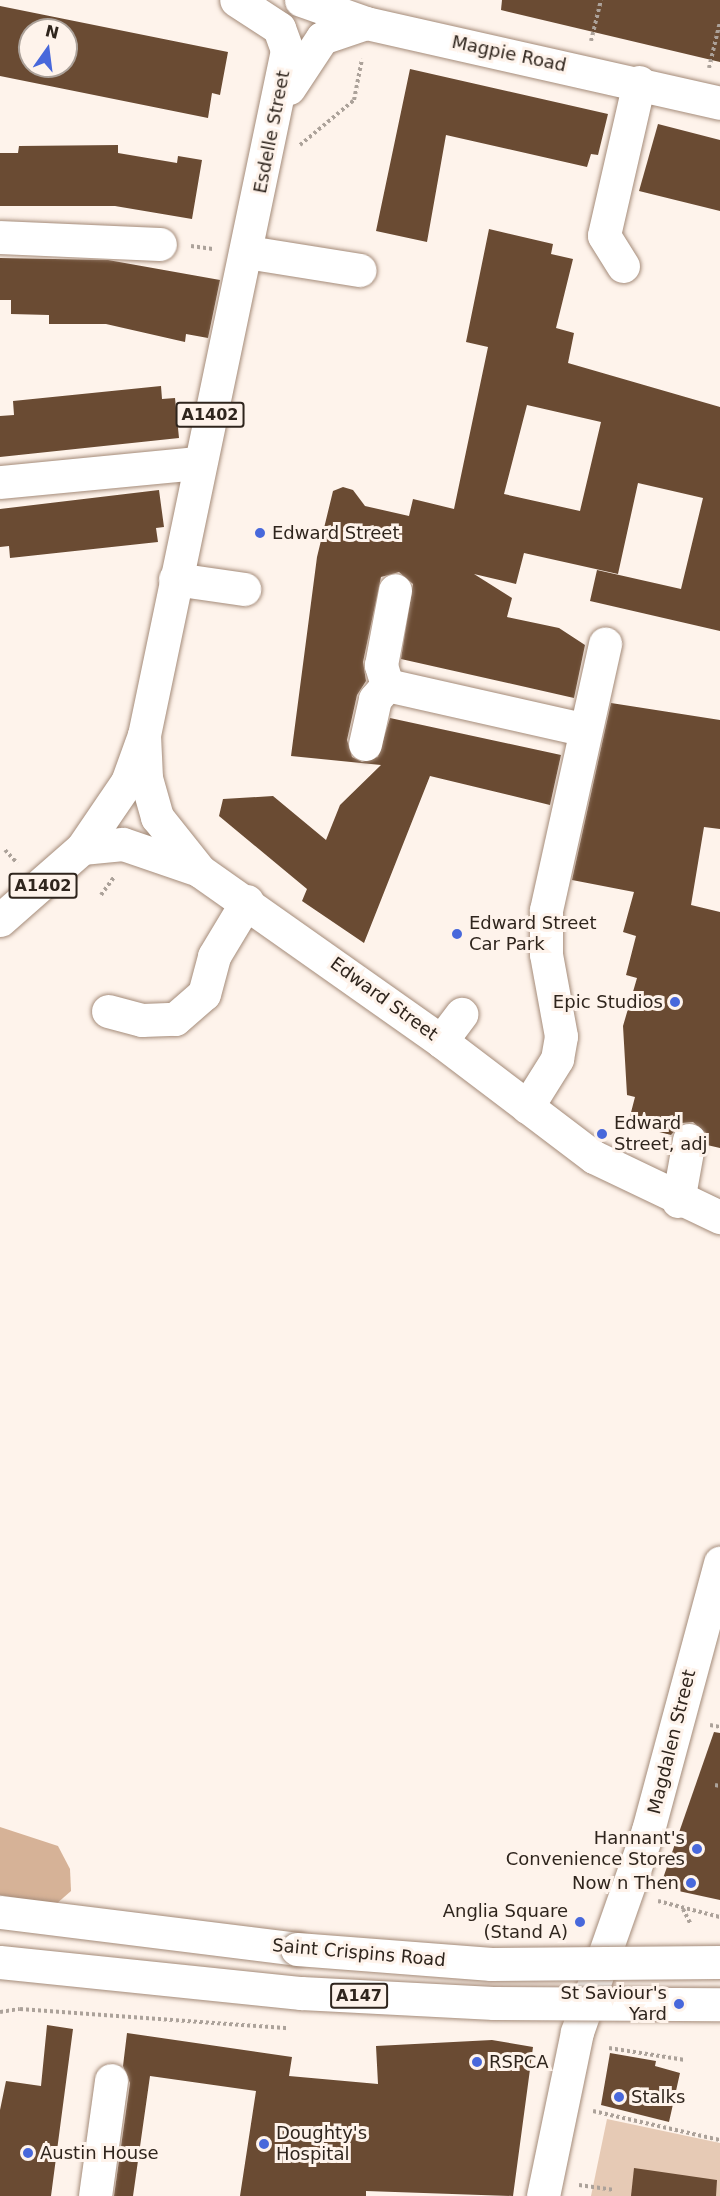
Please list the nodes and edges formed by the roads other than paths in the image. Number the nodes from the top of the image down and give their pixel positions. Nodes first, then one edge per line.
1 (236, 0) edge
2 (300, 0) edge
3 (366, 12) edge
4 (639, 82) junction
5 (711, 100) edge
6 (279, 108) junction
7 (0, 237) edge
8 (160, 244) road end
9 (247, 252) junction
10 (623, 266) dead end
11 (360, 270) dead end
12 (199, 463) junction
13 (0, 482) edge
14 (175, 579) junction
15 (244, 589) dead end
16 (394, 590) dead end
17 (605, 643) dead end
18 (387, 686) junction
19 (583, 729) junction
20 (144, 735) junction
21 (364, 744) dead end
22 (82, 848) junction
23 (200, 871) junction
24 (247, 901) junction
25 (0, 920) edge
26 (108, 1011) dead end
27 (461, 1014) dead end
28 (441, 1041) junction
29 (527, 1107) junction
30 (689, 1140) dead end
31 (678, 1201) junction
32 (720, 1217) edge
33 (720, 1563) edge
34 (686, 1684) junction
35 (0, 1912) edge
36 (0, 1962) edge
37 (720, 1962) edge
38 (104, 1974) junction
39 (0, 1975) edge
40 (720, 2004) edge
41 (578, 2032) junction
42 (111, 2080) dead end
43 (94, 2196) edge
44 (543, 2196) edge

1 - 6 street, Esdelle Street / A1402
2 - 3 street, Magpie Road
3 - 4 street, Magpie Road
3 - 6 street, A1402
4 - 5 street, Magpie Road
4 - 10 street
6 - 9 street, Esdelle Street / A1402
7 - 8 street
9 - 11 street
9 - 12 street, Edward Street / A1402
12 - 13 street
12 - 14 street, Edward Street / A1402
14 - 15 street
14 - 20 street, Edward Street / A1402
16 - 18 street
17 - 19 street
18 - 19 street
18 - 21 street
19 - 29 street
20 - 22 street, A1402
20 - 23 street, Edward Street
22 - 23 street
22 - 25 street, A1402
23 - 24 street, Edward Street
24 - 26 street
24 - 28 street, Edward Street
27 - 28 street
28 - 29 street, Edward Street
29 - 31 street, Edward Street
30 - 31 street
31 - 32 street, Edward Street
33 - 34 street, Magdalen Street
34 - 41 street, Magdalen Street
34 - 41 street
35 - 37 street, Saint Crispins Road / A147, bridge
36 - 38 street, A147, bridge
38 - 39 street, bridge
38 - 40 street, A147, bridge
41 - 44 street, Magdalen Street
42 - 43 street

